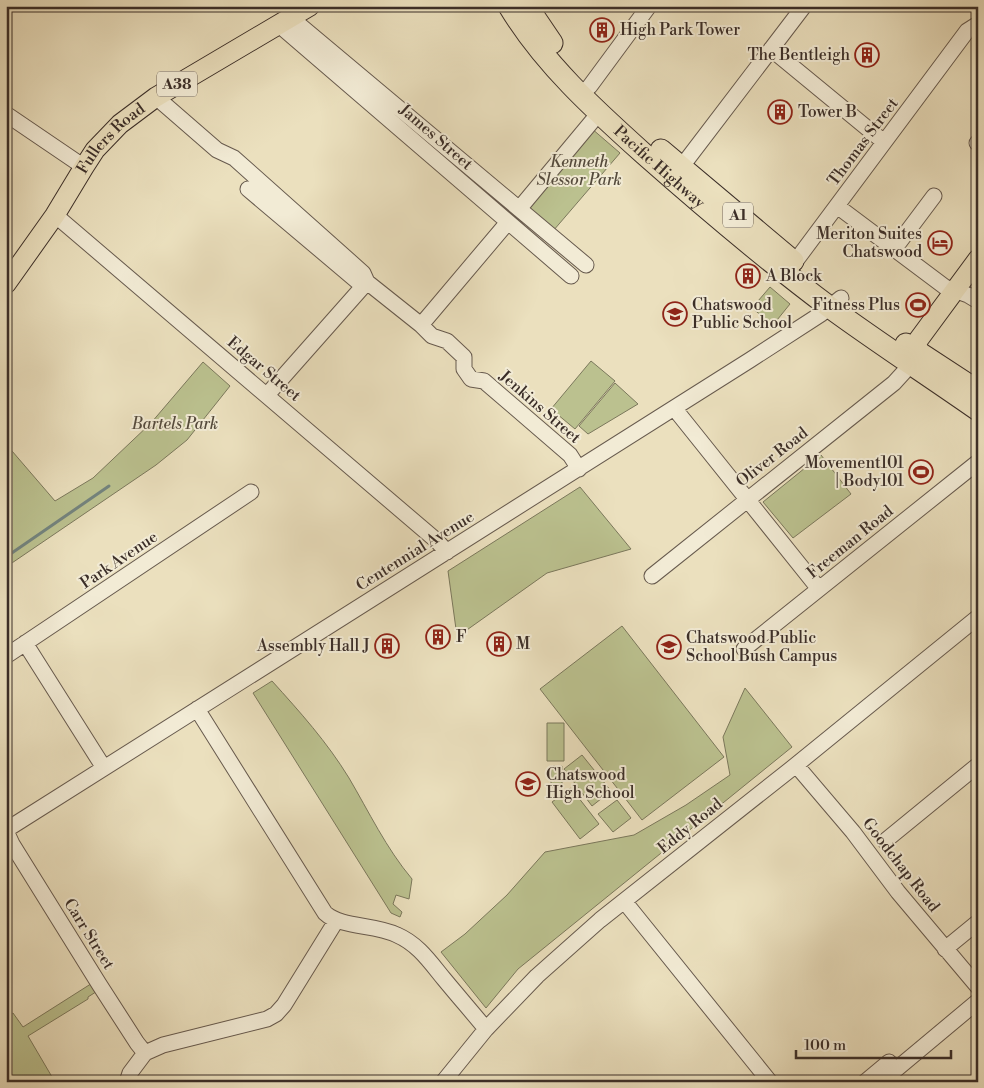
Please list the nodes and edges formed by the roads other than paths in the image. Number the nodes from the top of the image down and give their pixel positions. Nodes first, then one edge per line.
1 (310, 6) edge
2 (509, 6) edge
3 (527, 6) edge
4 (649, 6) edge
5 (804, 6) edge
6 (284, 21) junction
7 (973, 27) edge
8 (771, 49) junction
9 (585, 90) junction
10 (156, 97) junction
11 (599, 113) junction
12 (6, 114) edge
13 (884, 142) junction
14 (84, 167) junction
15 (677, 173) junction
16 (248, 189) dead end
17 (934, 196) dead end
18 (837, 206) junction
19 (519, 209) junction
20 (55, 215) junction
21 (508, 222) junction
22 (895, 248) junction
23 (978, 259) edge
24 (586, 265) dead end
25 (791, 268) junction
26 (571, 276) dead end
27 (366, 282) junction
28 (6, 284) edge
29 (954, 290) junction
30 (978, 301) edge
31 (836, 303) junction
32 (421, 325) junction
33 (911, 355) junction
34 (978, 391) edge
35 (267, 395) junction
36 (674, 408) junction
37 (978, 410) edge
38 (978, 462) edge
39 (579, 469) junction
40 (251, 492) dead end
41 (747, 499) junction
42 (447, 552) junction
43 (652, 576) dead end
44 (819, 589) junction
45 (978, 617) edge
46 (25, 643) junction
47 (744, 649) dead end
48 (6, 656) edge
49 (197, 709) junction
50 (796, 765) junction
51 (104, 768) junction
52 (975, 773) edge
53 (6, 831) edge
54 (885, 841) dead end
55 (624, 901) junction
56 (336, 920) junction
57 (978, 922) edge
58 (945, 949) junction
59 (978, 988) edge
60 (978, 1001) edge
61 (486, 1029) junction
62 (922, 1035) dead end
63 (145, 1053) junction
64 (127, 1082) edge
65 (444, 1082) edge
66 (770, 1082) edge
67 (865, 1082) edge
68 (881, 1082) edge

1 - 6 main road, Fullers Road / A38
2 - 9 highway, Pacific Highway / A1
3 - 9 highway, Pacific Highway / A1
4 - 9 street
5 - 8 street
6 - 10 main road, Fullers Road / A38
6 - 19 street, James Street
6 - 21 street, James Street
7 - 13 street, Thomas Street
8 - 13 street
8 - 15 street
9 - 11 highway, Pacific Highway / A1
9 - 15 highway, Pacific Highway / A1
10 - 14 main road, Fullers Road / A38
10 - 27 street, Jenkins Street
11 - 15 highway, Pacific Highway / A1
11 - 19 street
12 - 14 street
13 - 18 street, Thomas Street
14 - 20 main road, Fullers Road / A38
15 - 25 highway, Pacific Highway / A1
16 - 27 street, Jenkins Street
17 - 22 street
18 - 22 street
18 - 25 street, Thomas Street
19 - 24 street, James Street
20 - 28 main road, Fullers Road / A38
20 - 35 street, Edgar Street
21 - 26 street, James Street
21 - 32 street
22 - 29 street
23 - 29 main road
25 - 31 highway, Pacific Highway / A1
27 - 32 street, Jenkins Street
27 - 35 street
29 - 30 street
29 - 33 main road
31 - 33 highway, Pacific Highway / A1
31 - 36 street, Centennial Avenue
32 - 39 street, Jenkins Street
33 - 34 highway, Pacific Highway / A1
33 - 37 highway, Pacific Highway / A1
33 - 41 street, Oliver Road
35 - 42 street, Edgar Street
36 - 39 street, Centennial Avenue
36 - 41 street
38 - 44 street, Freeman Road
39 - 42 street, Centennial Avenue
40 - 46 street, Park Avenue
41 - 43 street, Oliver Road
41 - 44 street
42 - 49 street, Centennial Avenue
44 - 47 street, Freeman Road
45 - 50 street, Eddy Road
46 - 48 street, Park Avenue
46 - 51 street
49 - 51 street, Centennial Avenue
49 - 56 street
50 - 55 street, Eddy Road
50 - 58 street, Goodchap Road
51 - 53 street, Centennial Avenue
52 - 54 street
53 - 63 street, Carr Street
55 - 61 street, Eddy Road
55 - 66 street
56 - 61 street
56 - 63 street
57 - 58 street
58 - 59 street, Goodchap Road
60 - 68 street
61 - 65 street, Eddy Road
62 - 67 street
63 - 64 street

